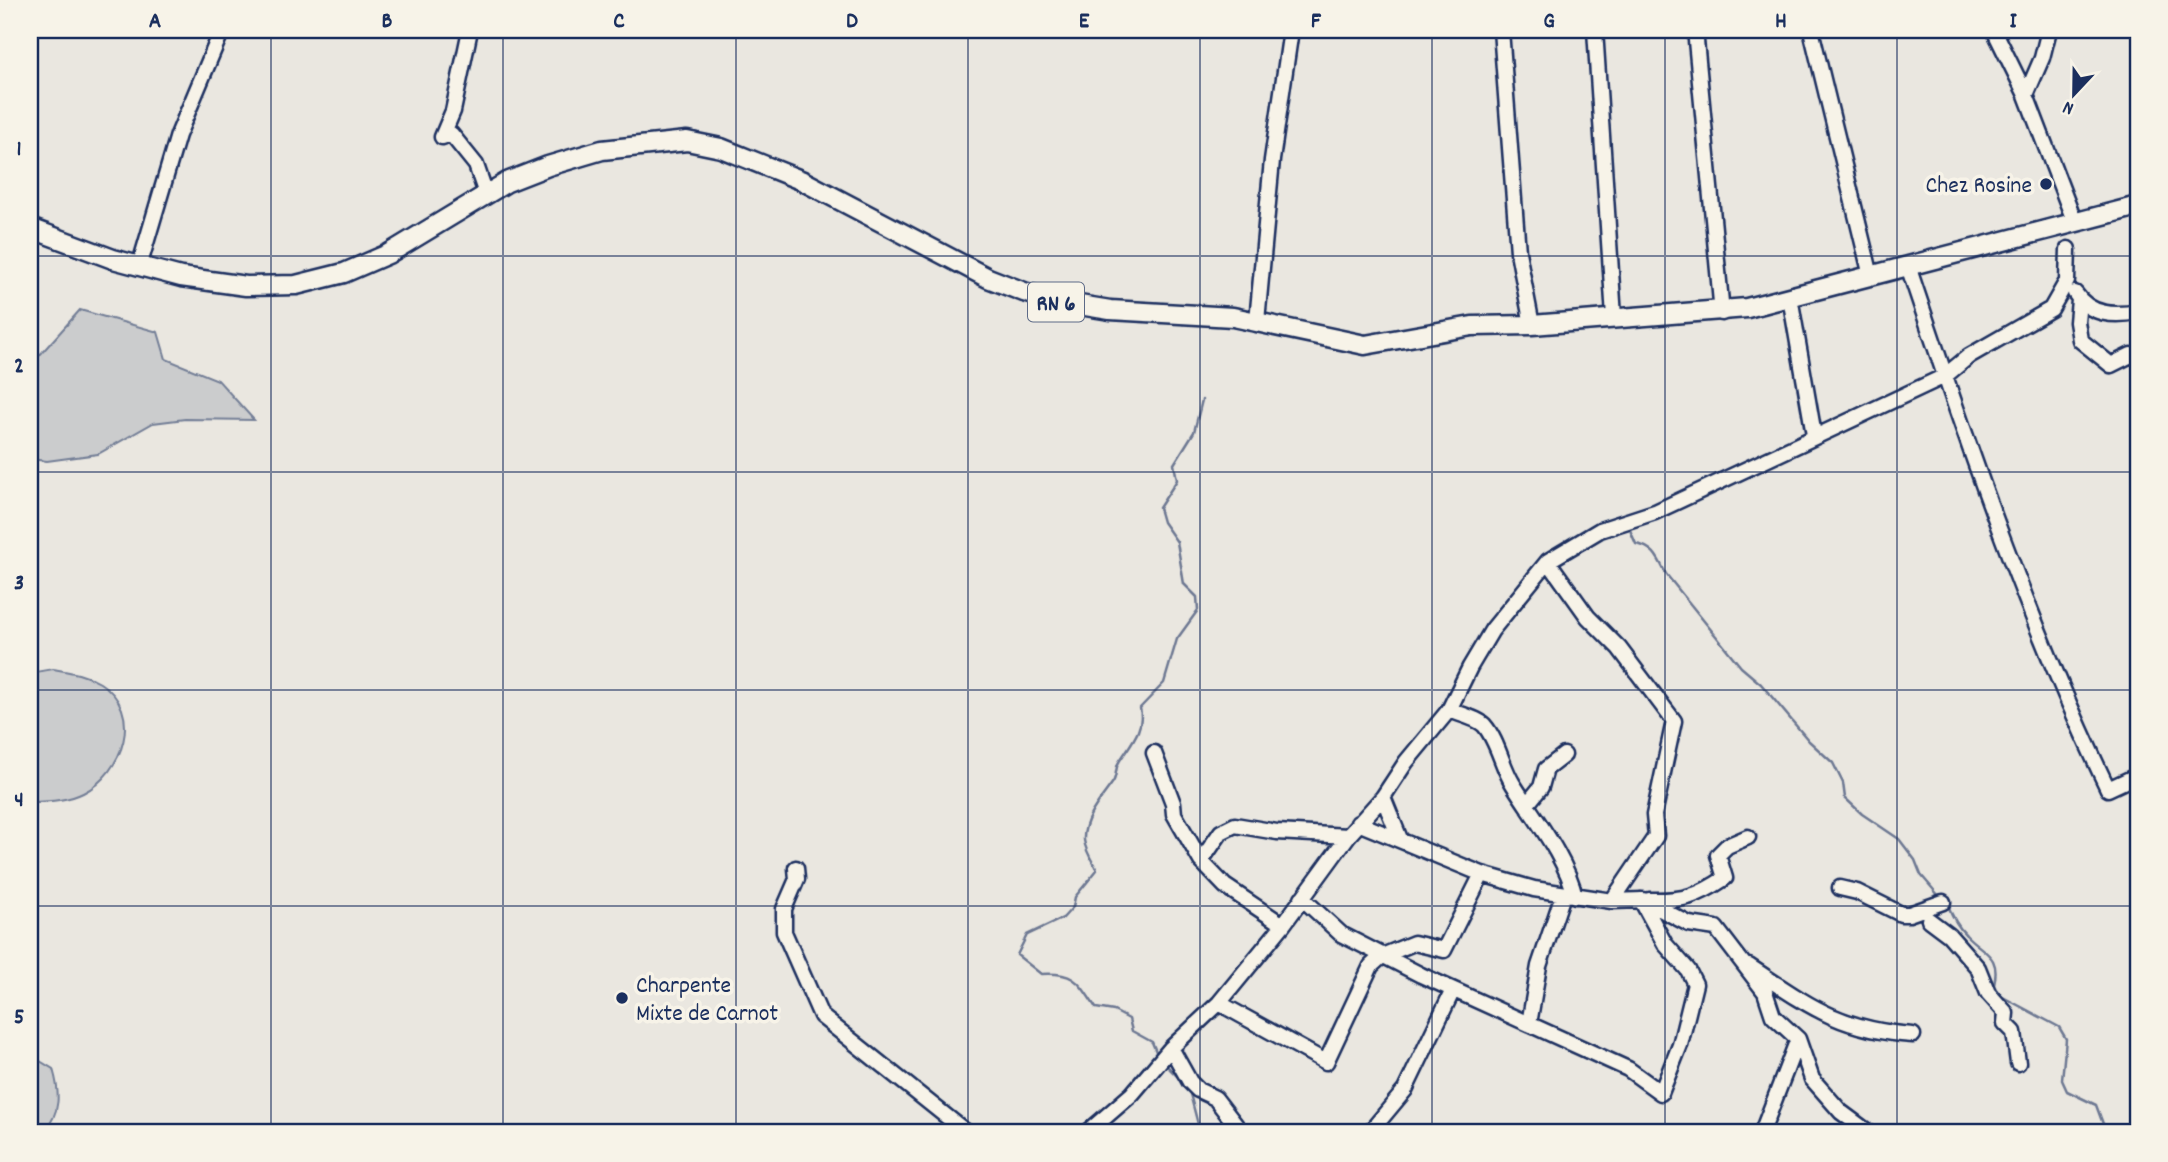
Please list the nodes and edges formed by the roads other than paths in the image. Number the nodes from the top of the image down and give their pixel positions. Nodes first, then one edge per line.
1 (222, 30) edge
2 (470, 30) edge
3 (1291, 30) edge
4 (1502, 30) edge
5 (1595, 30) edge
6 (1695, 30) edge
7 (1811, 30) edge
8 (1994, 30) edge
9 (2049, 30) edge
10 (2026, 95) junction
11 (486, 194) junction
12 (2138, 205) edge
13 (2075, 223) junction
14 (30, 228) edge
15 (2068, 249) dead end
16 (1908, 266) junction
17 (139, 267) junction
18 (1871, 276) junction
19 (2067, 281) junction
20 (1790, 297) junction
21 (2079, 300) junction
22 (2138, 312) edge
23 (1722, 313) junction
24 (1614, 317) junction
25 (1257, 321) junction
26 (1532, 325) junction
27 (2138, 358) edge
28 (1945, 376) junction
29 (1814, 435) junction
30 (1548, 561) junction
31 (1449, 710) junction
32 (1154, 753) dead end
33 (1564, 755) dead end
34 (2138, 775) edge
35 (1383, 797) junction
36 (1528, 803) junction
37 (1358, 823) junction
38 (1348, 836) junction
39 (1748, 837) dead end
40 (1400, 839) junction
41 (1201, 861) junction
42 (796, 868) dead end
43 (1482, 874) junction
44 (1840, 888) dead end
45 (1569, 895) junction
46 (1302, 898) junction
47 (1642, 900) junction
48 (1612, 901) junction
49 (1943, 902) dead end
50 (1929, 919) dead end
51 (1283, 925) junction
52 (1382, 956) junction
53 (1739, 960) junction
54 (1453, 990) junction
55 (1219, 1003) junction
56 (1530, 1024) junction
57 (1913, 1035) dead end
58 (1798, 1039) junction
59 (1171, 1048) junction
60 (2018, 1063) dead end
61 (966, 1132) edge
62 (1088, 1132) edge
63 (1241, 1132) edge
64 (1370, 1132) edge
65 (1762, 1132) edge
66 (1868, 1132) edge

1 - 17 street
2 - 11 street
3 - 25 street
4 - 26 street
5 - 24 street
6 - 23 street
7 - 18 street
8 - 10 street
9 - 10 street
10 - 13 street
11 - 17 main road, RN 6
11 - 25 main road, RN 6
12 - 13 main road, RN 6
13 - 16 main road, RN 6
14 - 17 main road, RN 6
15 - 19 street
16 - 18 main road, RN 6
16 - 28 street
18 - 20 main road, RN 6
19 - 21 street
19 - 28 street
20 - 23 main road, RN 6
20 - 29 street
21 - 22 street
21 - 27 street
23 - 24 main road, RN 6
24 - 26 main road, RN 6
25 - 26 main road, RN 6
28 - 29 street
28 - 34 street
29 - 30 street
30 - 31 street
30 - 48 street
31 - 35 street
31 - 36 street
32 - 41 street
33 - 36 street
35 - 37 street
35 - 40 street
36 - 45 street
37 - 38 street
37 - 40 street
38 - 41 street
38 - 46 street
39 - 47 street
40 - 43 street
41 - 51 street
42 - 61 street
43 - 45 street
43 - 52 street
44 - 49 street
45 - 48 street
45 - 56 street
46 - 51 street
46 - 52 street
47 - 48 street
47 - 53 street
47 - 56 street
50 - 60 street
51 - 55 street
52 - 54 street
52 - 55 street
53 - 57 street
53 - 58 street
54 - 56 street
54 - 64 street
55 - 59 street
58 - 65 street
58 - 66 street
59 - 62 street
59 - 63 street

